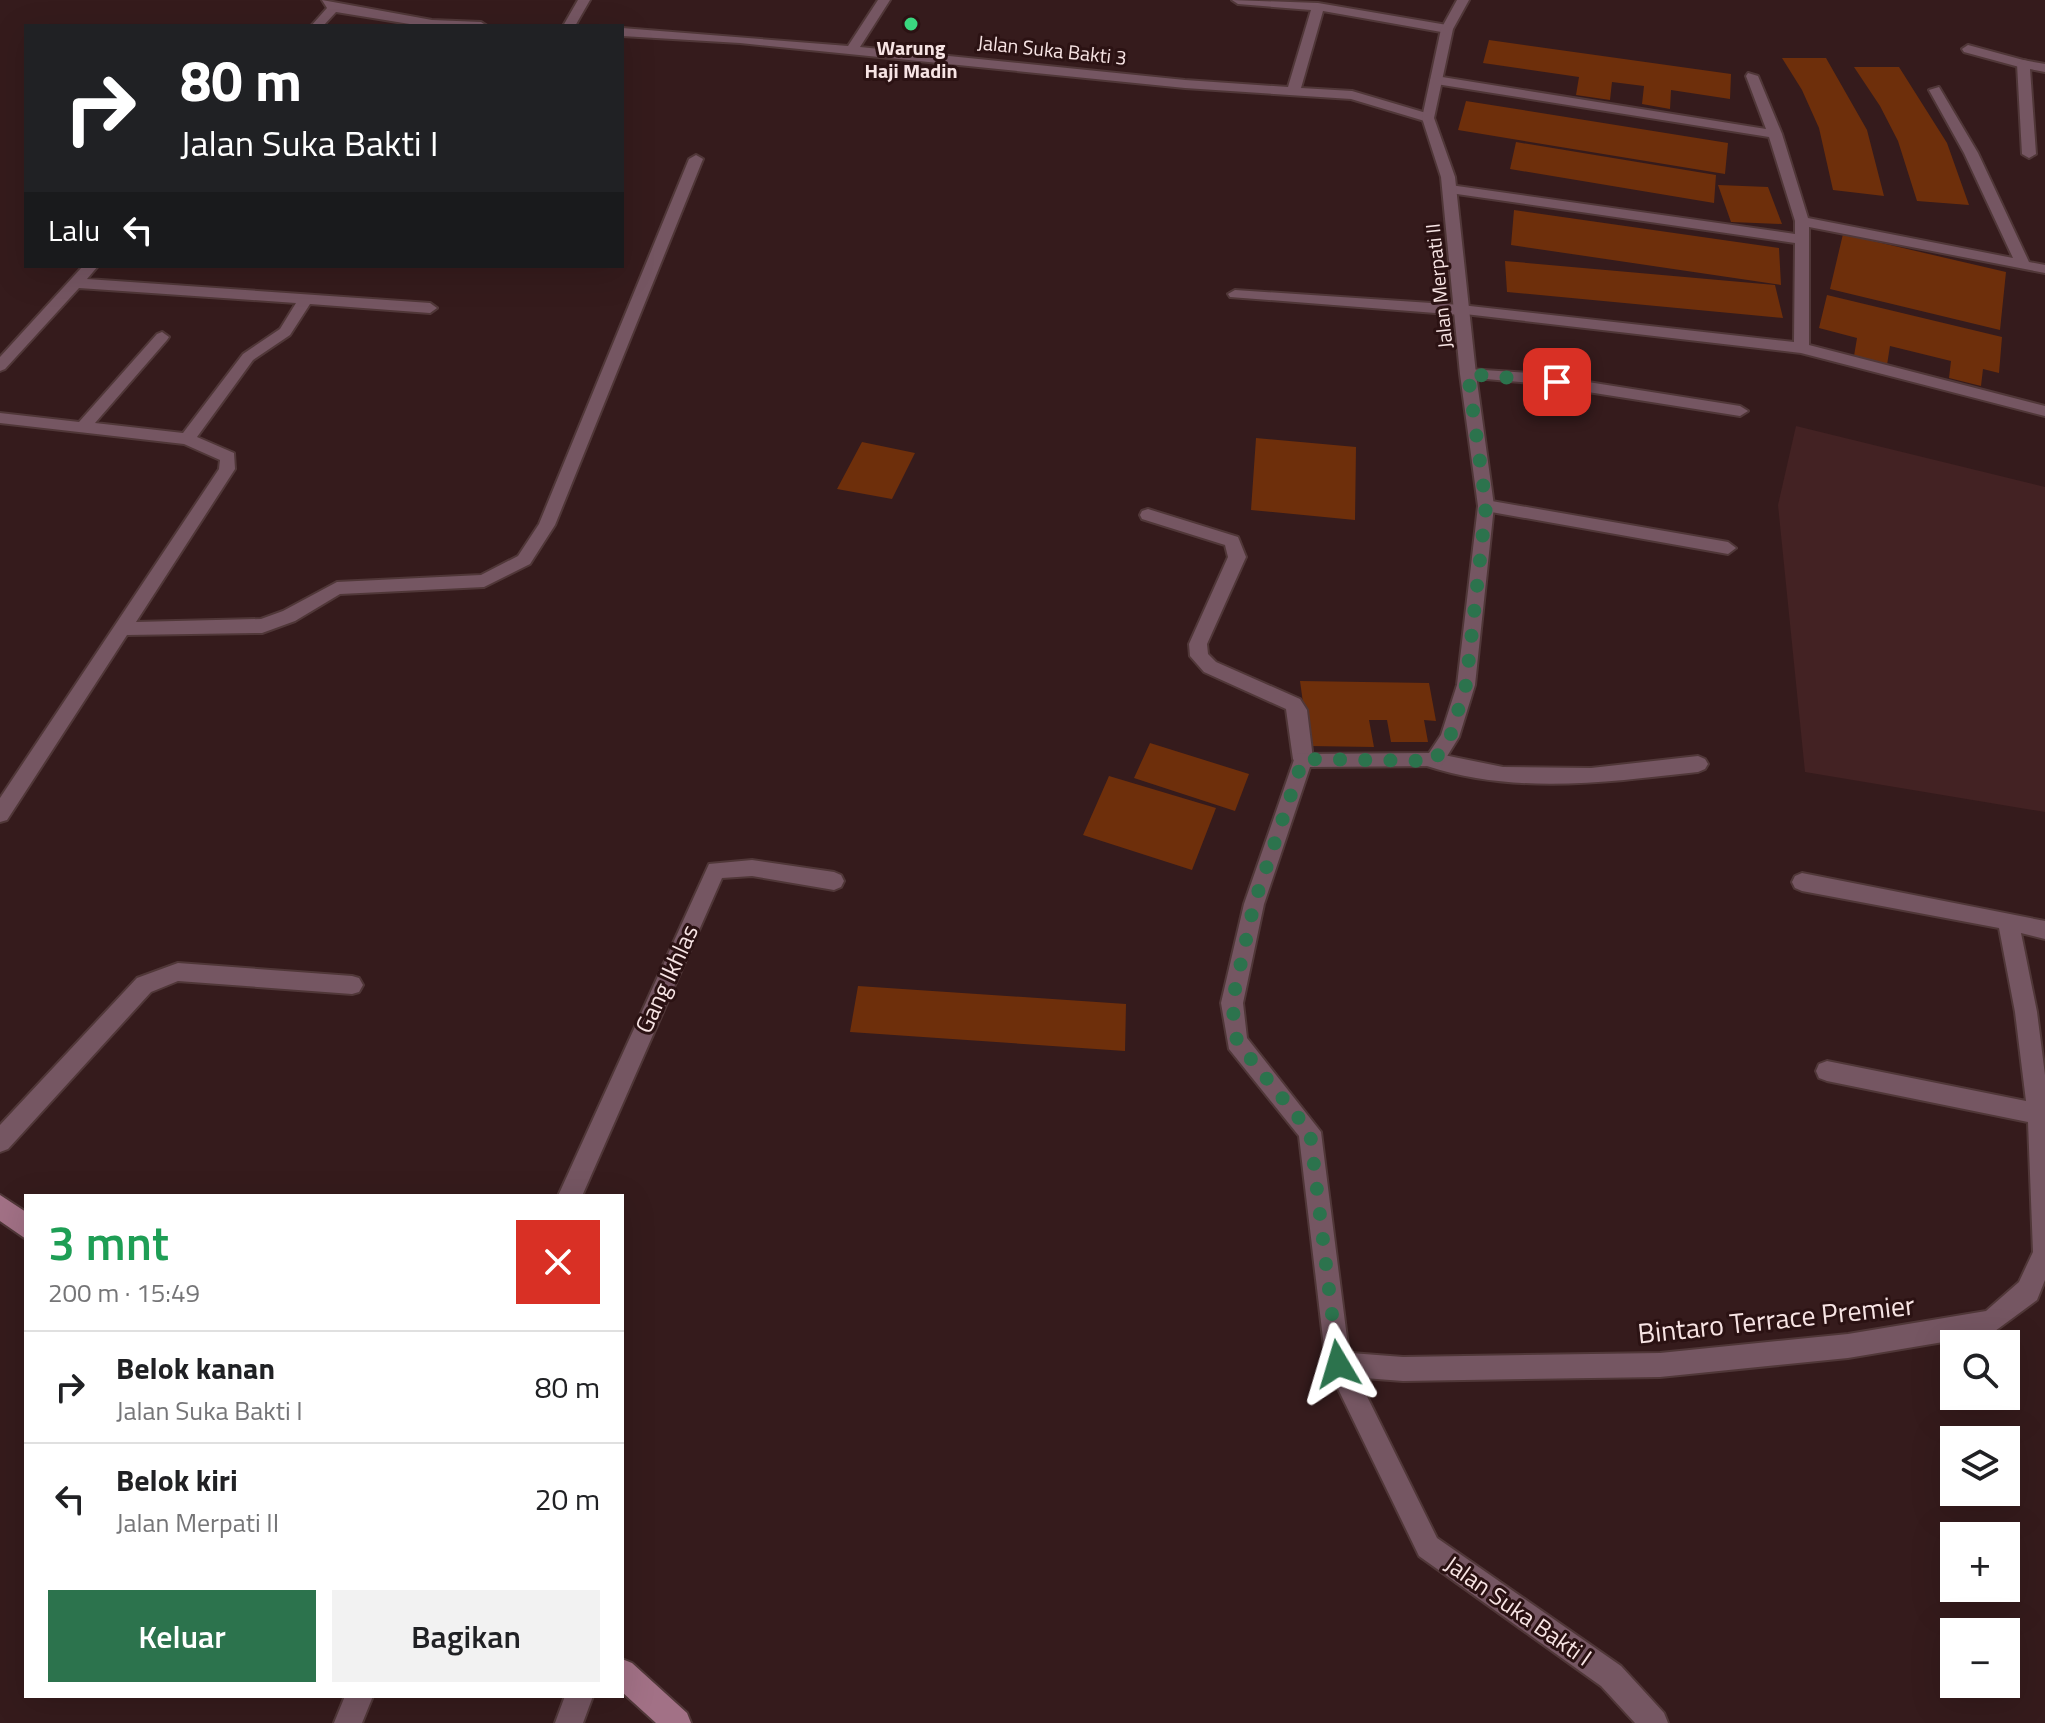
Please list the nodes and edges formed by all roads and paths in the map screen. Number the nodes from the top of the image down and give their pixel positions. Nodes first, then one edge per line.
1 (584, 0) edge
2 (884, 0) edge
3 (1238, 0) edge
4 (1463, 0) edge
5 (331, 4) edge
6 (1318, 7) junction
7 (318, 24) edge
8 (432, 24) edge
9 (570, 24) edge
10 (1447, 29) junction
11 (624, 32) edge
12 (1968, 49) dead end
13 (852, 50) junction
14 (2023, 64) junction
15 (2045, 68) edge
16 (1752, 76) dead end
17 (1436, 80) junction
18 (1935, 90) dead end
19 (1293, 92) junction
20 (1428, 118) junction
21 (1775, 134) junction
22 (2029, 154) dead end
23 (696, 159) dead end
24 (1450, 189) junction
25 (1802, 221) junction
26 (1804, 240) junction
27 (2023, 264) junction
28 (89, 268) edge
29 (2045, 269) edge
30 (75, 283) junction
31 (1235, 294) dead end
32 (306, 299) junction
33 (430, 308) dead end
34 (1461, 310) junction
35 (162, 337) dead end
36 (1801, 348) junction
37 (0, 366) edge
38 (1468, 374) junction
39 (1740, 411) dead end
40 (2045, 411) edge
41 (0, 418) edge
42 (84, 426) junction
43 (187, 439) junction
44 (1486, 506) junction
45 (1148, 515) dead end
46 (1728, 548) dead end
47 (121, 629) junction
48 (1303, 759) junction
49 (1434, 761) junction
50 (1698, 764) dead end
51 (0, 814) edge
52 (834, 881) dead end
53 (1802, 882) dead end
54 (2008, 921) junction
55 (2045, 930) edge
56 (352, 985) dead end
57 (1827, 1071) dead end
58 (2039, 1114) junction
59 (0, 1141) edge
60 (571, 1194) edge
61 (0, 1206) edge
62 (24, 1225) edge
63 (1338, 1364) junction
64 (624, 1675) edge
65 (358, 1698) edge
66 (578, 1698) edge
67 (348, 1723) edge
68 (569, 1723) edge
69 (677, 1723) edge
70 (1654, 1723) edge

1 - 9 street
2 - 13 street
3 - 6 street
4 - 10 street
5 - 7 street
5 - 8 street
6 - 10 street
6 - 19 street
10 - 17 street
11 - 13 street, Jalan Suka Bakti 3
12 - 14 street
13 - 19 street, Jalan Suka Bakti 3
14 - 15 street
14 - 22 street
16 - 21 street
17 - 20 street
17 - 21 street
18 - 27 street
19 - 20 street, Jalan Suka Bakti 3
20 - 24 street, Jalan Merpati II
21 - 25 street
23 - 47 street
24 - 26 street
24 - 34 street, Jalan Merpati II
25 - 26 street
25 - 27 street
26 - 36 street
27 - 29 street
28 - 30 street
30 - 32 street
30 - 37 street
31 - 34 street
32 - 33 street
32 - 43 street
34 - 36 street
34 - 38 street, Jalan Merpati II
35 - 42 street
36 - 40 street
38 - 39 street
38 - 44 street, Jalan Merpati II
41 - 42 street
42 - 43 street
43 - 47 street
44 - 46 street
44 - 49 street, Jalan Merpati II
45 - 48 street
47 - 51 street
48 - 49 street
48 - 63 street, Jalan Suka Bakti I
49 - 50 street
52 - 60 street, Gang Ikhlas
53 - 54 street
54 - 55 street
54 - 58 street, Bintaro Terrace Premier
56 - 59 street
57 - 58 street
58 - 63 street, Bintaro Terrace Premier
61 - 62 main road
63 - 70 street, Jalan Suka Bakti I
64 - 69 main road
65 - 67 street
66 - 68 street

